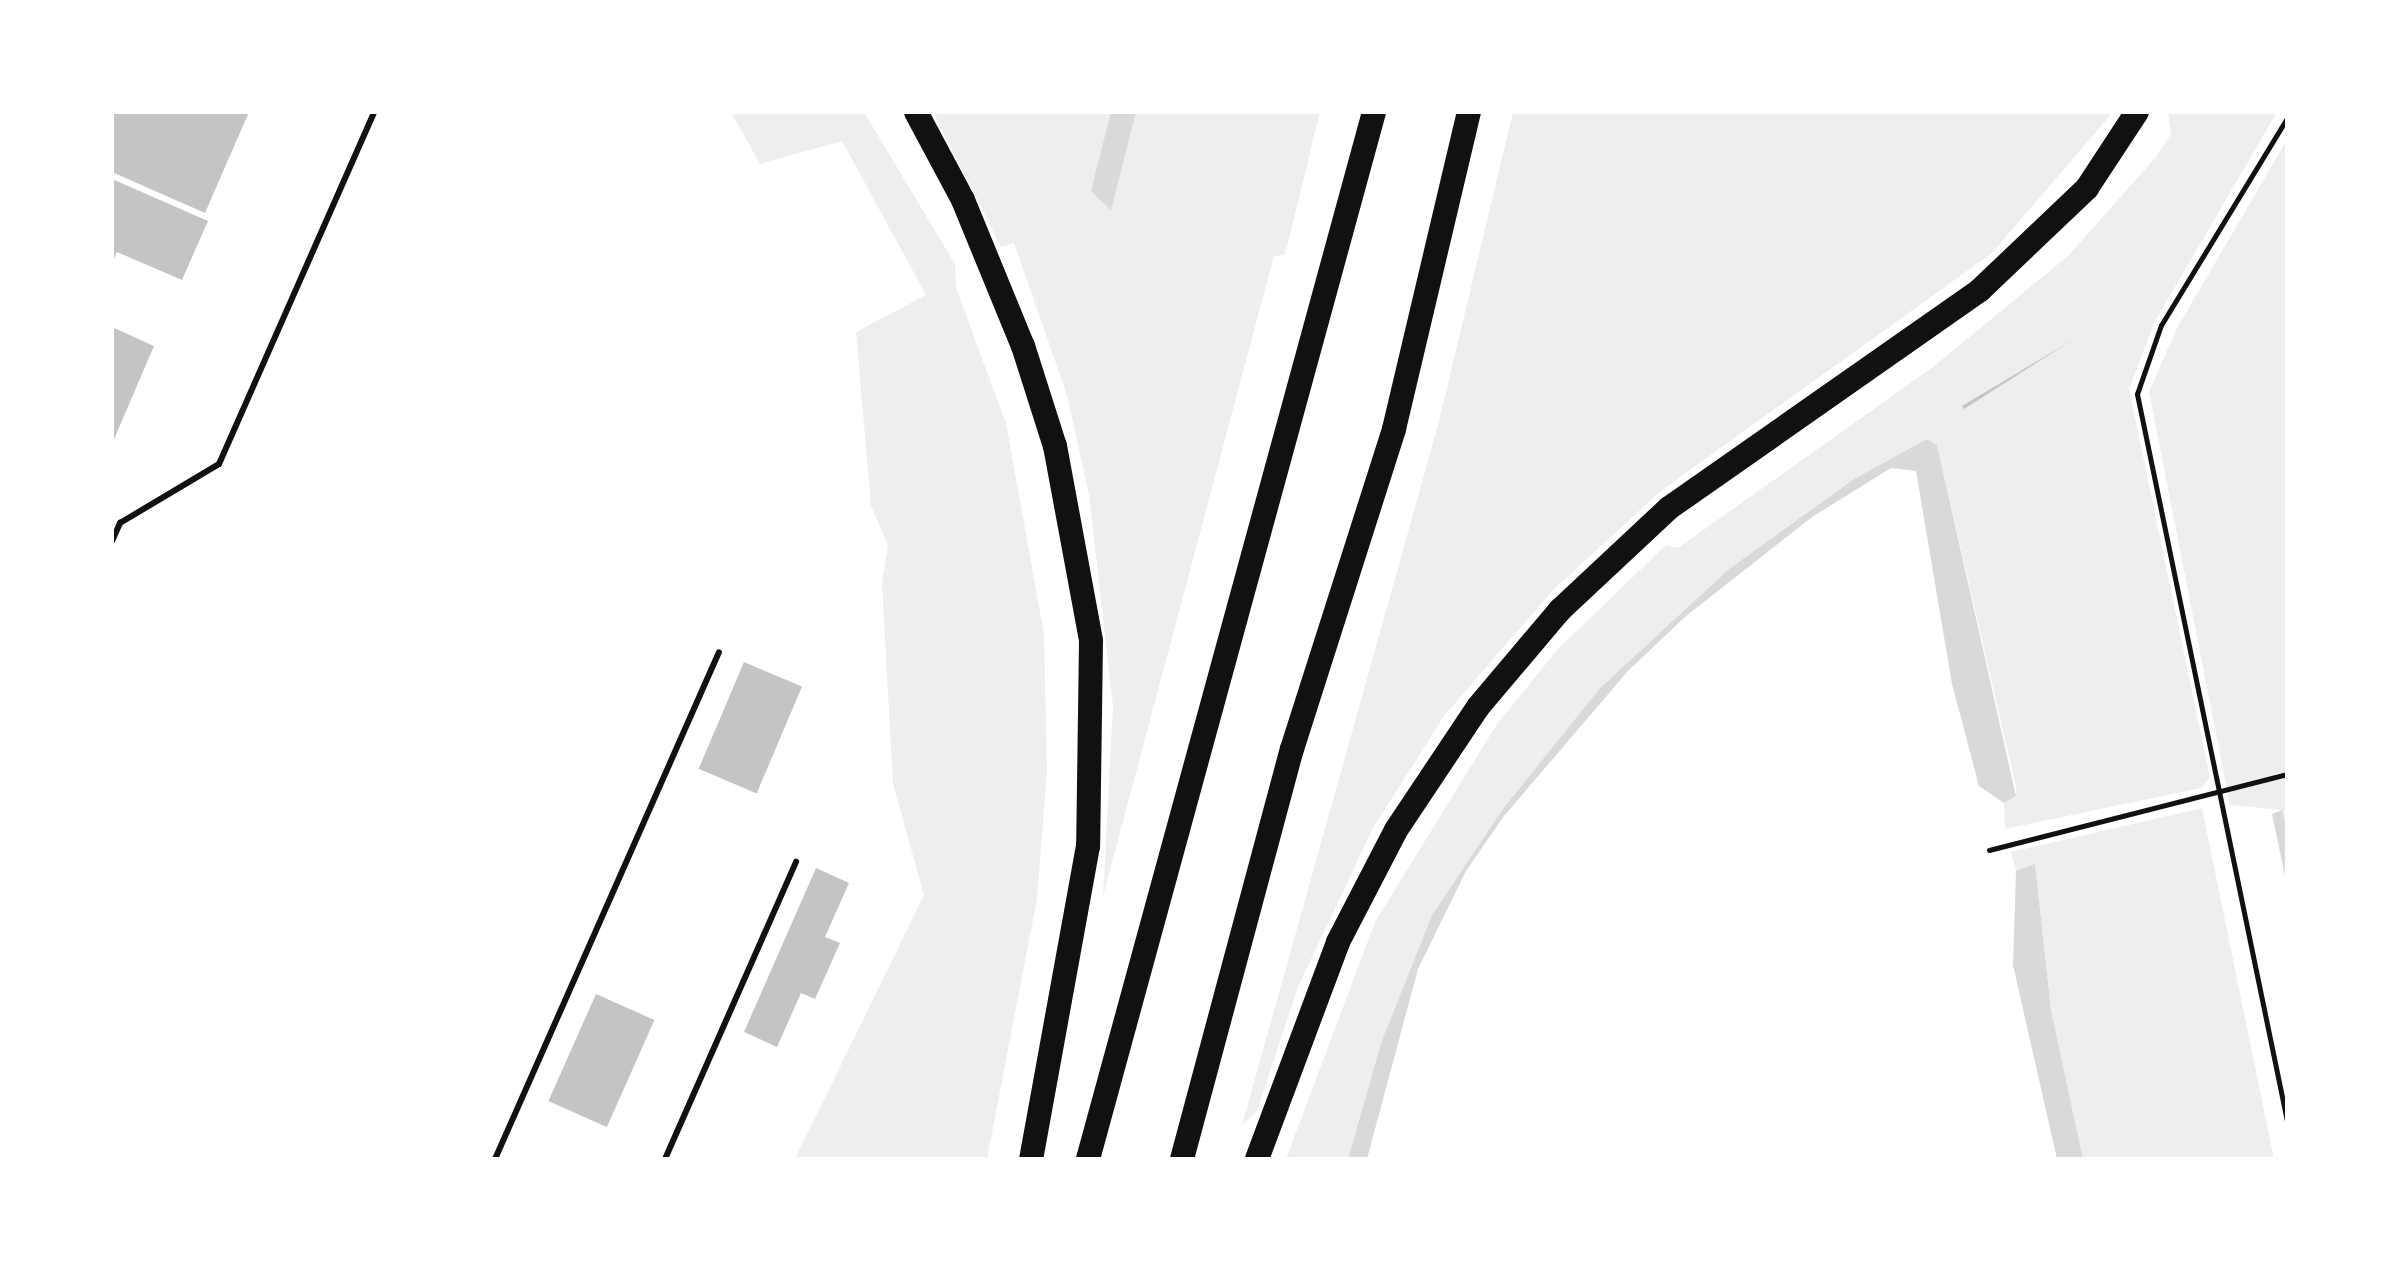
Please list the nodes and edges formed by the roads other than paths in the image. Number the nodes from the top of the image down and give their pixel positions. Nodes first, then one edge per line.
1 (374, 112) edge
2 (916, 112) edge
3 (1374, 112) edge
4 (1469, 112) edge
5 (2137, 112) edge
6 (112, 541) edge
7 (719, 652) dead end
8 (796, 862) dead end
9 (495, 1159) edge
10 (665, 1159) edge
11 (1031, 1159) edge
12 (1088, 1159) edge
13 (1182, 1159) edge
14 (1257, 1159) edge

1 - 6 lane
2 - 11 highway
3 - 12 highway
4 - 13 highway
5 - 14 highway
7 - 9 lane
8 - 10 lane

